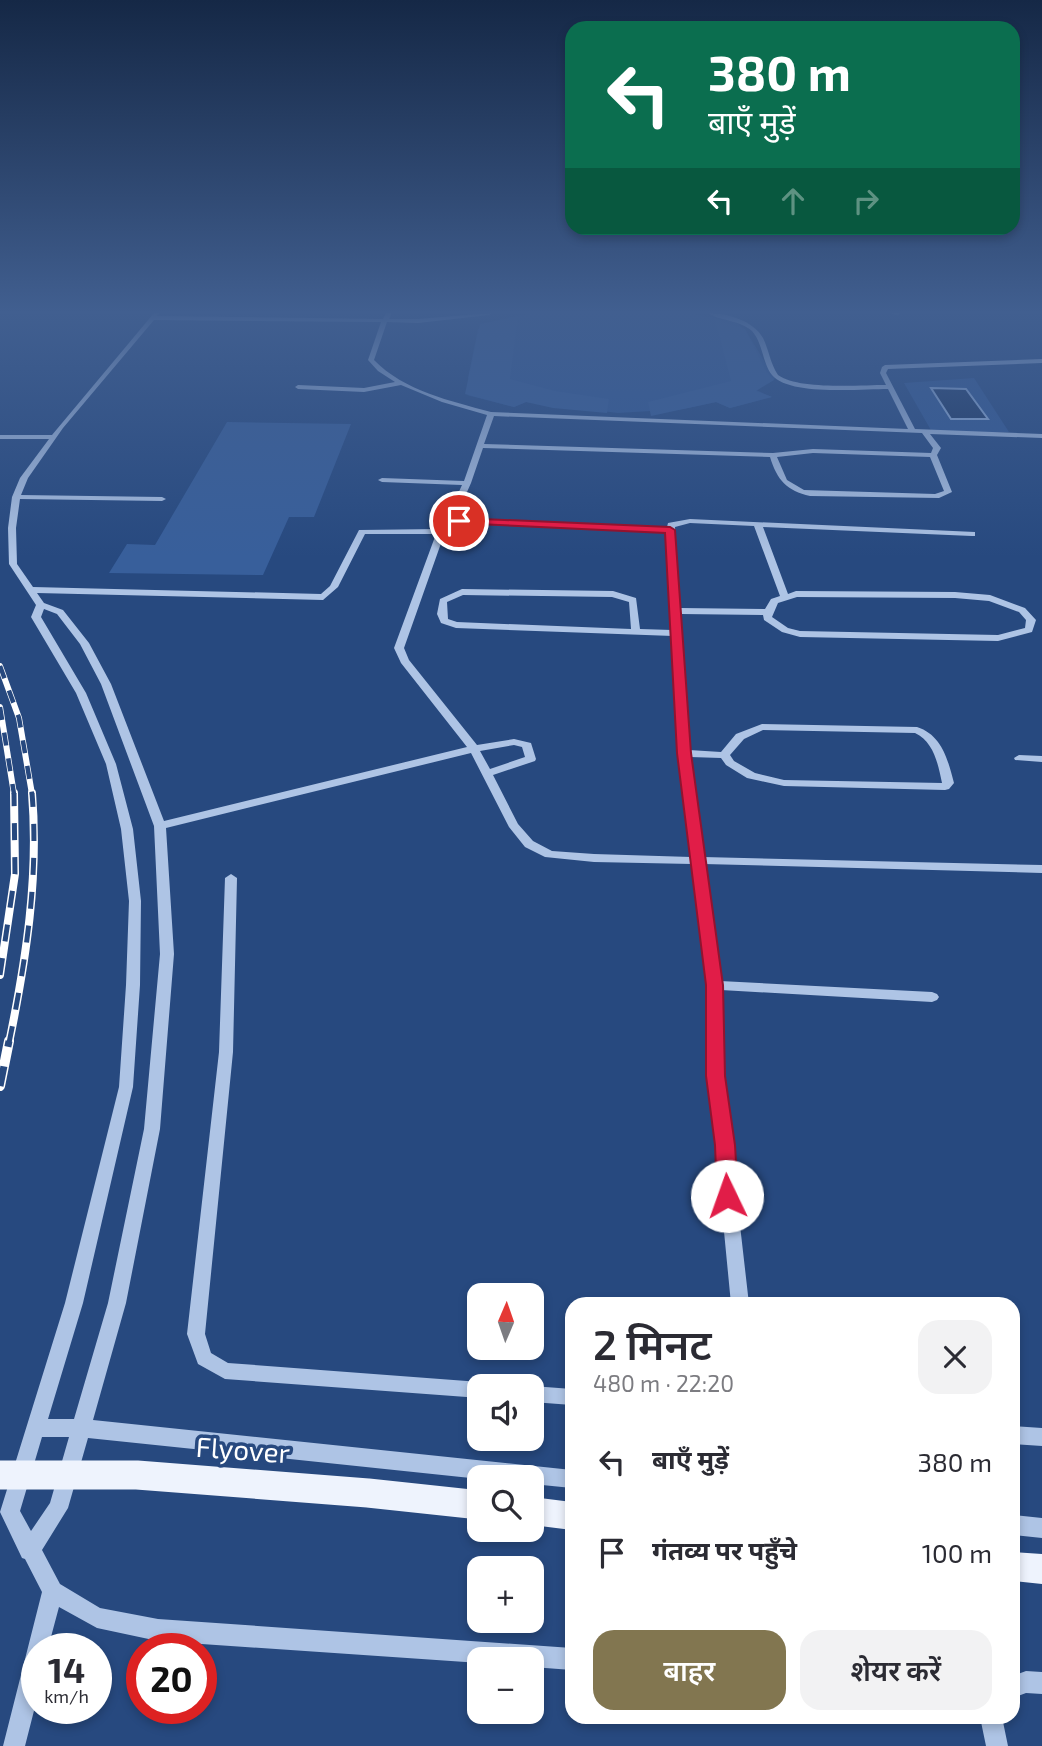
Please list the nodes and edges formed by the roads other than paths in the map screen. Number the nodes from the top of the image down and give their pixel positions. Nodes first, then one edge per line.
1 (89, 394) edge
2 (436, 394) edge
3 (894, 394) edge
4 (491, 414) junction
5 (913, 432) junction
6 (925, 432) junction
7 (1042, 436) edge
8 (0, 437) edge
9 (54, 437) junction
10 (482, 446) junction
11 (773, 455) junction
12 (933, 455) junction
13 (382, 480) dead end
14 (467, 482) junction
15 (16, 497) junction
16 (162, 499) dead end
17 (758, 525) junction
18 (445, 527) junction
19 (670, 530) junction
20 (972, 534) dead end
21 (32, 590) junction
22 (785, 597) junction
23 (41, 605) junction
24 (675, 611) junction
25 (768, 612) junction
26 (1037, 620) edge
27 (636, 631) junction
28 (676, 633) junction
29 (474, 749) junction
30 (684, 753) junction
31 (725, 755) junction
32 (1019, 758) dead end
33 (1042, 759) edge
34 (487, 773) junction
35 (160, 826) junction
36 (700, 861) junction
37 (1042, 869) edge
38 (231, 878) dead end
39 (714, 985) junction
40 (932, 997) dead end
41 (739, 1297) edge
42 (467, 1389) edge
43 (544, 1395) edge
44 (565, 1396) edge
45 (36, 1428) junction
46 (81, 1428) junction
47 (1020, 1435) edge
48 (1042, 1437) edge
49 (0, 1475) edge
50 (565, 1478) edge
51 (467, 1504) edge
52 (544, 1512) edge
53 (565, 1515) edge
54 (1020, 1526) edge
55 (1042, 1528) edge
56 (29, 1551) junction
57 (1020, 1567) edge
58 (1042, 1569) edge
59 (53, 1591) junction
60 (42, 1633) edge
61 (565, 1659) edge
62 (1042, 1683) edge
63 (1020, 1684) edge
64 (21, 1718) edge
65 (993, 1724) edge
66 (14, 1746) edge
67 (997, 1746) edge

1 - 9 street
2 - 4 street
3 - 5 street
4 - 5 street
4 - 10 street
5 - 6 street
6 - 7 street
6 - 12 street
8 - 9 street
9 - 15 street
10 - 11 street
10 - 14 street
11 - 12 street
11 - 12 street
13 - 14 street
14 - 18 street
15 - 16 street
15 - 21 street
17 - 19 street
17 - 20 street
17 - 22 street
18 - 19 street
18 - 21 street
18 - 29 street
19 - 24 street
21 - 23 street
22 - 25 street
22 - 26 street
23 - 35 street
23 - 45 street
24 - 25 street
24 - 28 street
25 - 26 street
27 - 27 street
27 - 28 street
28 - 30 street
29 - 34 street
29 - 34 street
29 - 35 street
30 - 31 street
30 - 36 street
31 - 31 street
32 - 33 street
34 - 36 street
35 - 46 street
36 - 37 street
36 - 39 street
38 - 42 street
39 - 40 street
39 - 41 street
43 - 44 street
45 - 46 street
45 - 56 street
46 - 50 street
46 - 56 street
47 - 48 street
49 - 51 main road, Flyover, bridge
52 - 53 main road
54 - 55 street
56 - 59 street
57 - 58 main road
59 - 60 street
59 - 61 street
62 - 63 street
64 - 66 street
65 - 67 street

